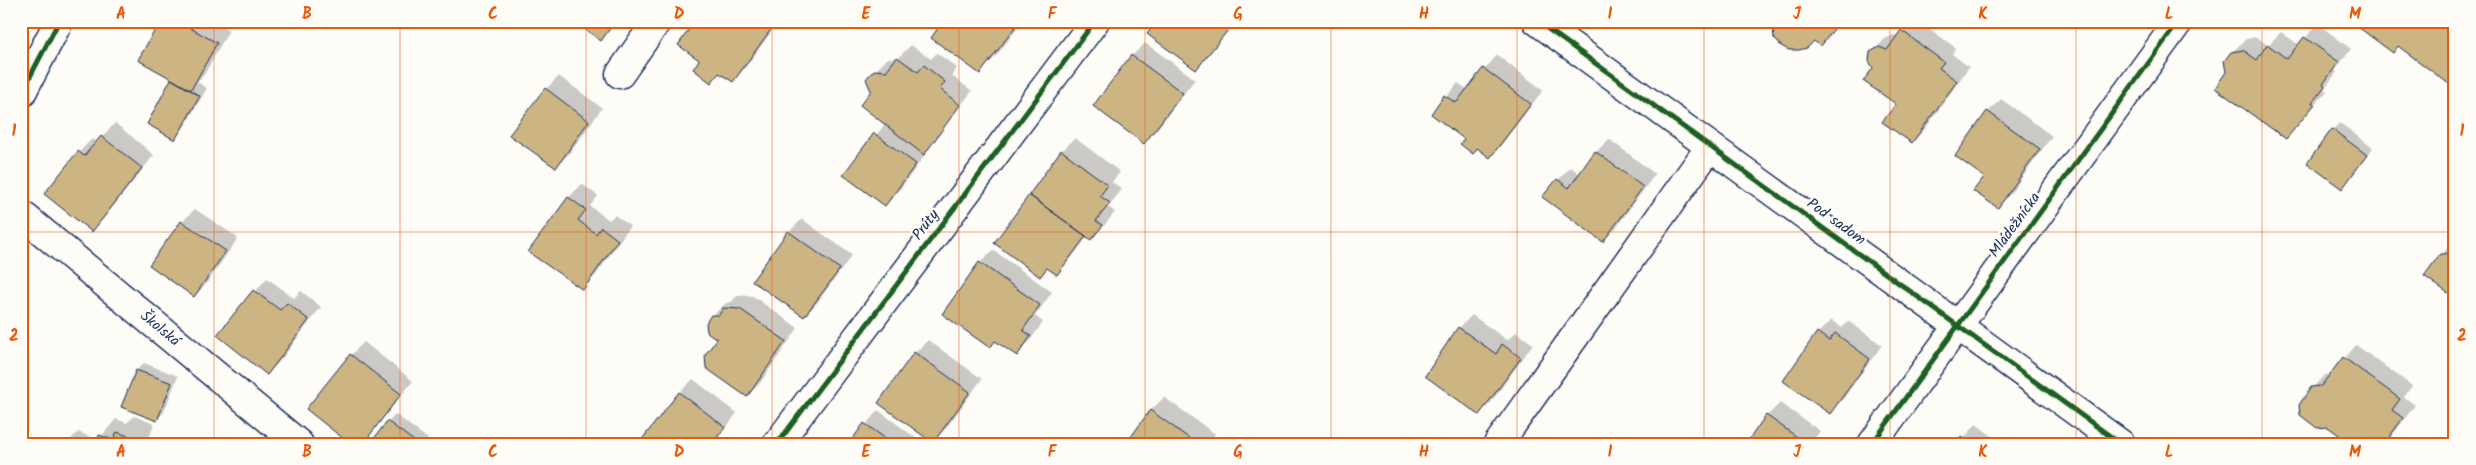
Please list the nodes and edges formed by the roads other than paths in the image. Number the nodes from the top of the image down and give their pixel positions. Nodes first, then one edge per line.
1 (59, 21) edge
2 (657, 21) edge
3 (1095, 21) edge
4 (1537, 21) edge
5 (2179, 21) edge
6 (620, 74) dead end
7 (21, 94) edge
8 (1710, 147) junction
9 (21, 214) edge
10 (1956, 325) junction
11 (299, 444) edge
12 (777, 444) edge
13 (1498, 444) edge
14 (1872, 444) edge
15 (2121, 444) edge

1 - 7 street
2 - 6 street
3 - 12 street, Prúty
4 - 8 street, Pod sadom
5 - 10 street, Mládežnícka
8 - 10 street, Pod sadom
8 - 13 street
9 - 11 street, Školská
10 - 14 street, Mládežnícka
10 - 15 street, Pod sadom

